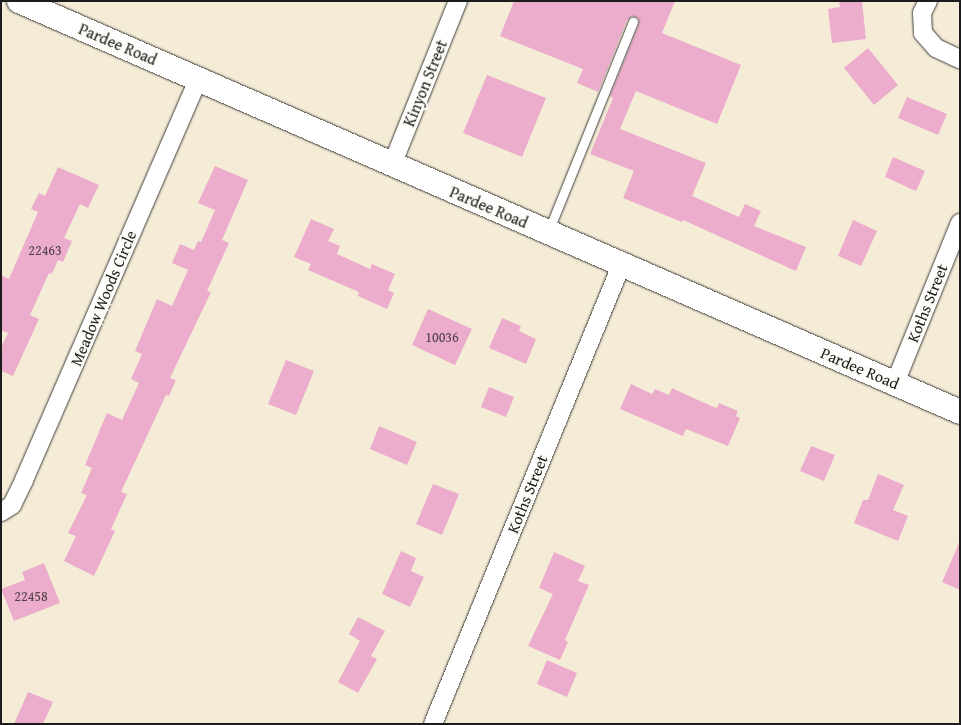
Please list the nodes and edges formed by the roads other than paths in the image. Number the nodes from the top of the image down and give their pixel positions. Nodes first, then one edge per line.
1 (19, 1) edge
2 (458, 1) edge
3 (928, 1) edge
4 (633, 22) dead end
5 (960, 58) edge
6 (198, 79) junction
7 (392, 165) junction
8 (960, 223) edge
9 (548, 232) junction
10 (621, 265) junction
11 (894, 383) junction
12 (960, 412) edge
13 (1, 512) edge
14 (433, 724) edge

1 - 6 main road, Pardee Road
2 - 7 street, Kinyon Street
3 - 5 street
4 - 9 lane
6 - 7 main road, Pardee Road
6 - 13 street, Meadow Woods Circle
7 - 9 main road, Pardee Road
8 - 11 street, Koths Street
9 - 10 main road, Pardee Road
10 - 11 main road, Pardee Road
10 - 14 street, Koths Street
11 - 12 main road, Pardee Road

